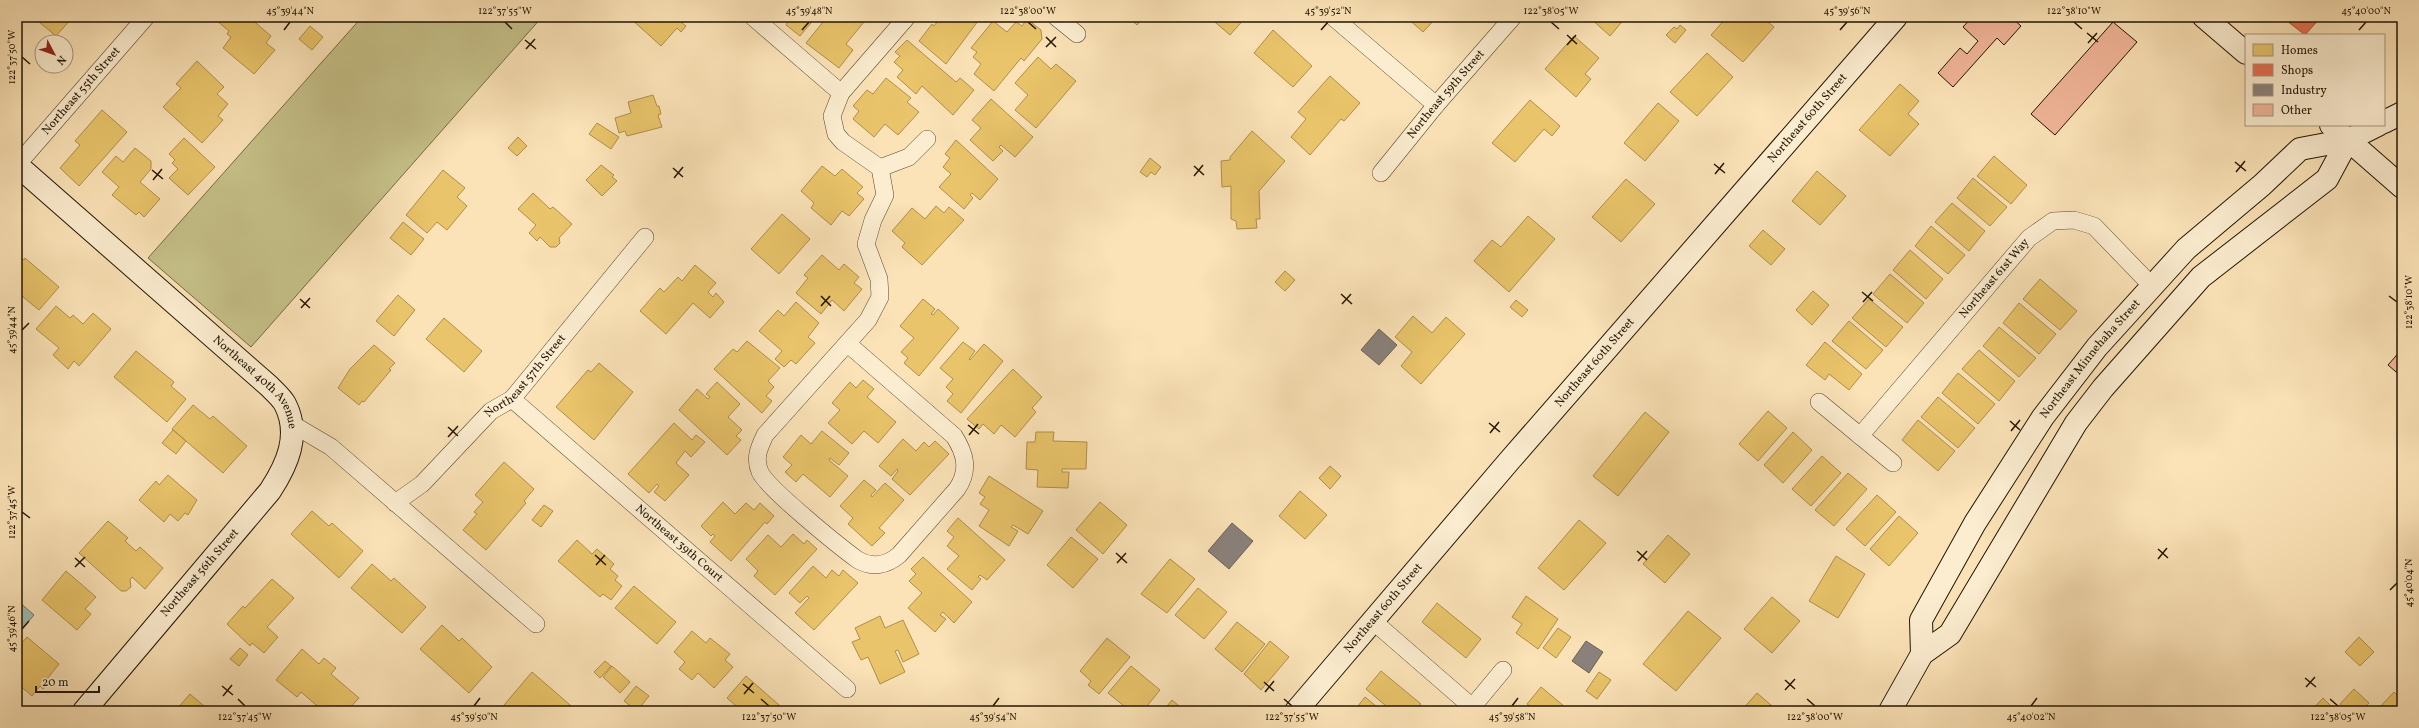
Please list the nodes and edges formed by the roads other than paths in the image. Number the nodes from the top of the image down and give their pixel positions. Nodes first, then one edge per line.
1 (146, 17) edge
2 (753, 17) edge
3 (907, 17) edge
4 (1056, 17) edge
5 (1333, 17) edge
6 (1513, 17) edge
7 (1896, 17) edge
8 (2204, 17) edge
9 (1077, 34) dead end
10 (2245, 52) edge
11 (841, 93) junction
12 (1436, 105) junction
13 (2402, 113) edge
14 (2385, 122) edge
15 (2332, 126) edge
16 (2376, 126) edge
17 (927, 139) dead end
18 (2348, 140) junction
19 (17, 165) edge
20 (880, 168) junction
21 (1381, 173) dead end
22 (2402, 187) edge
23 (645, 237) dead end
24 (2152, 285) junction
25 (848, 344) junction
26 (512, 399) junction
27 (1819, 402) dead end
28 (292, 424) junction
29 (1860, 436) junction
30 (1893, 463) dead end
31 (395, 503) junction
32 (1373, 621) junction
33 (536, 624) dead end
34 (1922, 654) junction
35 (1503, 670) dead end
36 (847, 688) dead end
37 (1471, 709) edge
38 (84, 711) edge
39 (1296, 711) edge
40 (1890, 711) edge

1 - 19 street, Northeast 55th Street
2 - 11 street
3 - 11 street
4 - 9 street
5 - 12 street
6 - 12 street, Northeast 59th Street
7 - 32 street, Northeast 60th Street
8 - 10 street
11 - 20 street
12 - 21 street, Northeast 59th Street
13 - 14 street
15 - 18 street
16 - 18 street, Northeast Minnehaha Street
17 - 20 street
18 - 22 street
18 - 24 street, Northeast Minnehaha Street
18 - 34 street
19 - 28 street, Northeast 40th Avenue
20 - 25 street
23 - 26 street, Northeast 57th Street
24 - 29 street, Northeast 61st Way
24 - 34 street, Northeast Minnehaha Street
25 - 25 street
26 - 31 street, Northeast 57th Street
26 - 36 street, Northeast 39th Court
27 - 29 street
28 - 31 street, Northeast 40th Avenue
28 - 38 street, Northeast 56th Street
29 - 30 street
31 - 33 street, Northeast 40th Avenue
32 - 37 street
32 - 39 street, Northeast 60th Street
34 - 40 street
35 - 37 street

